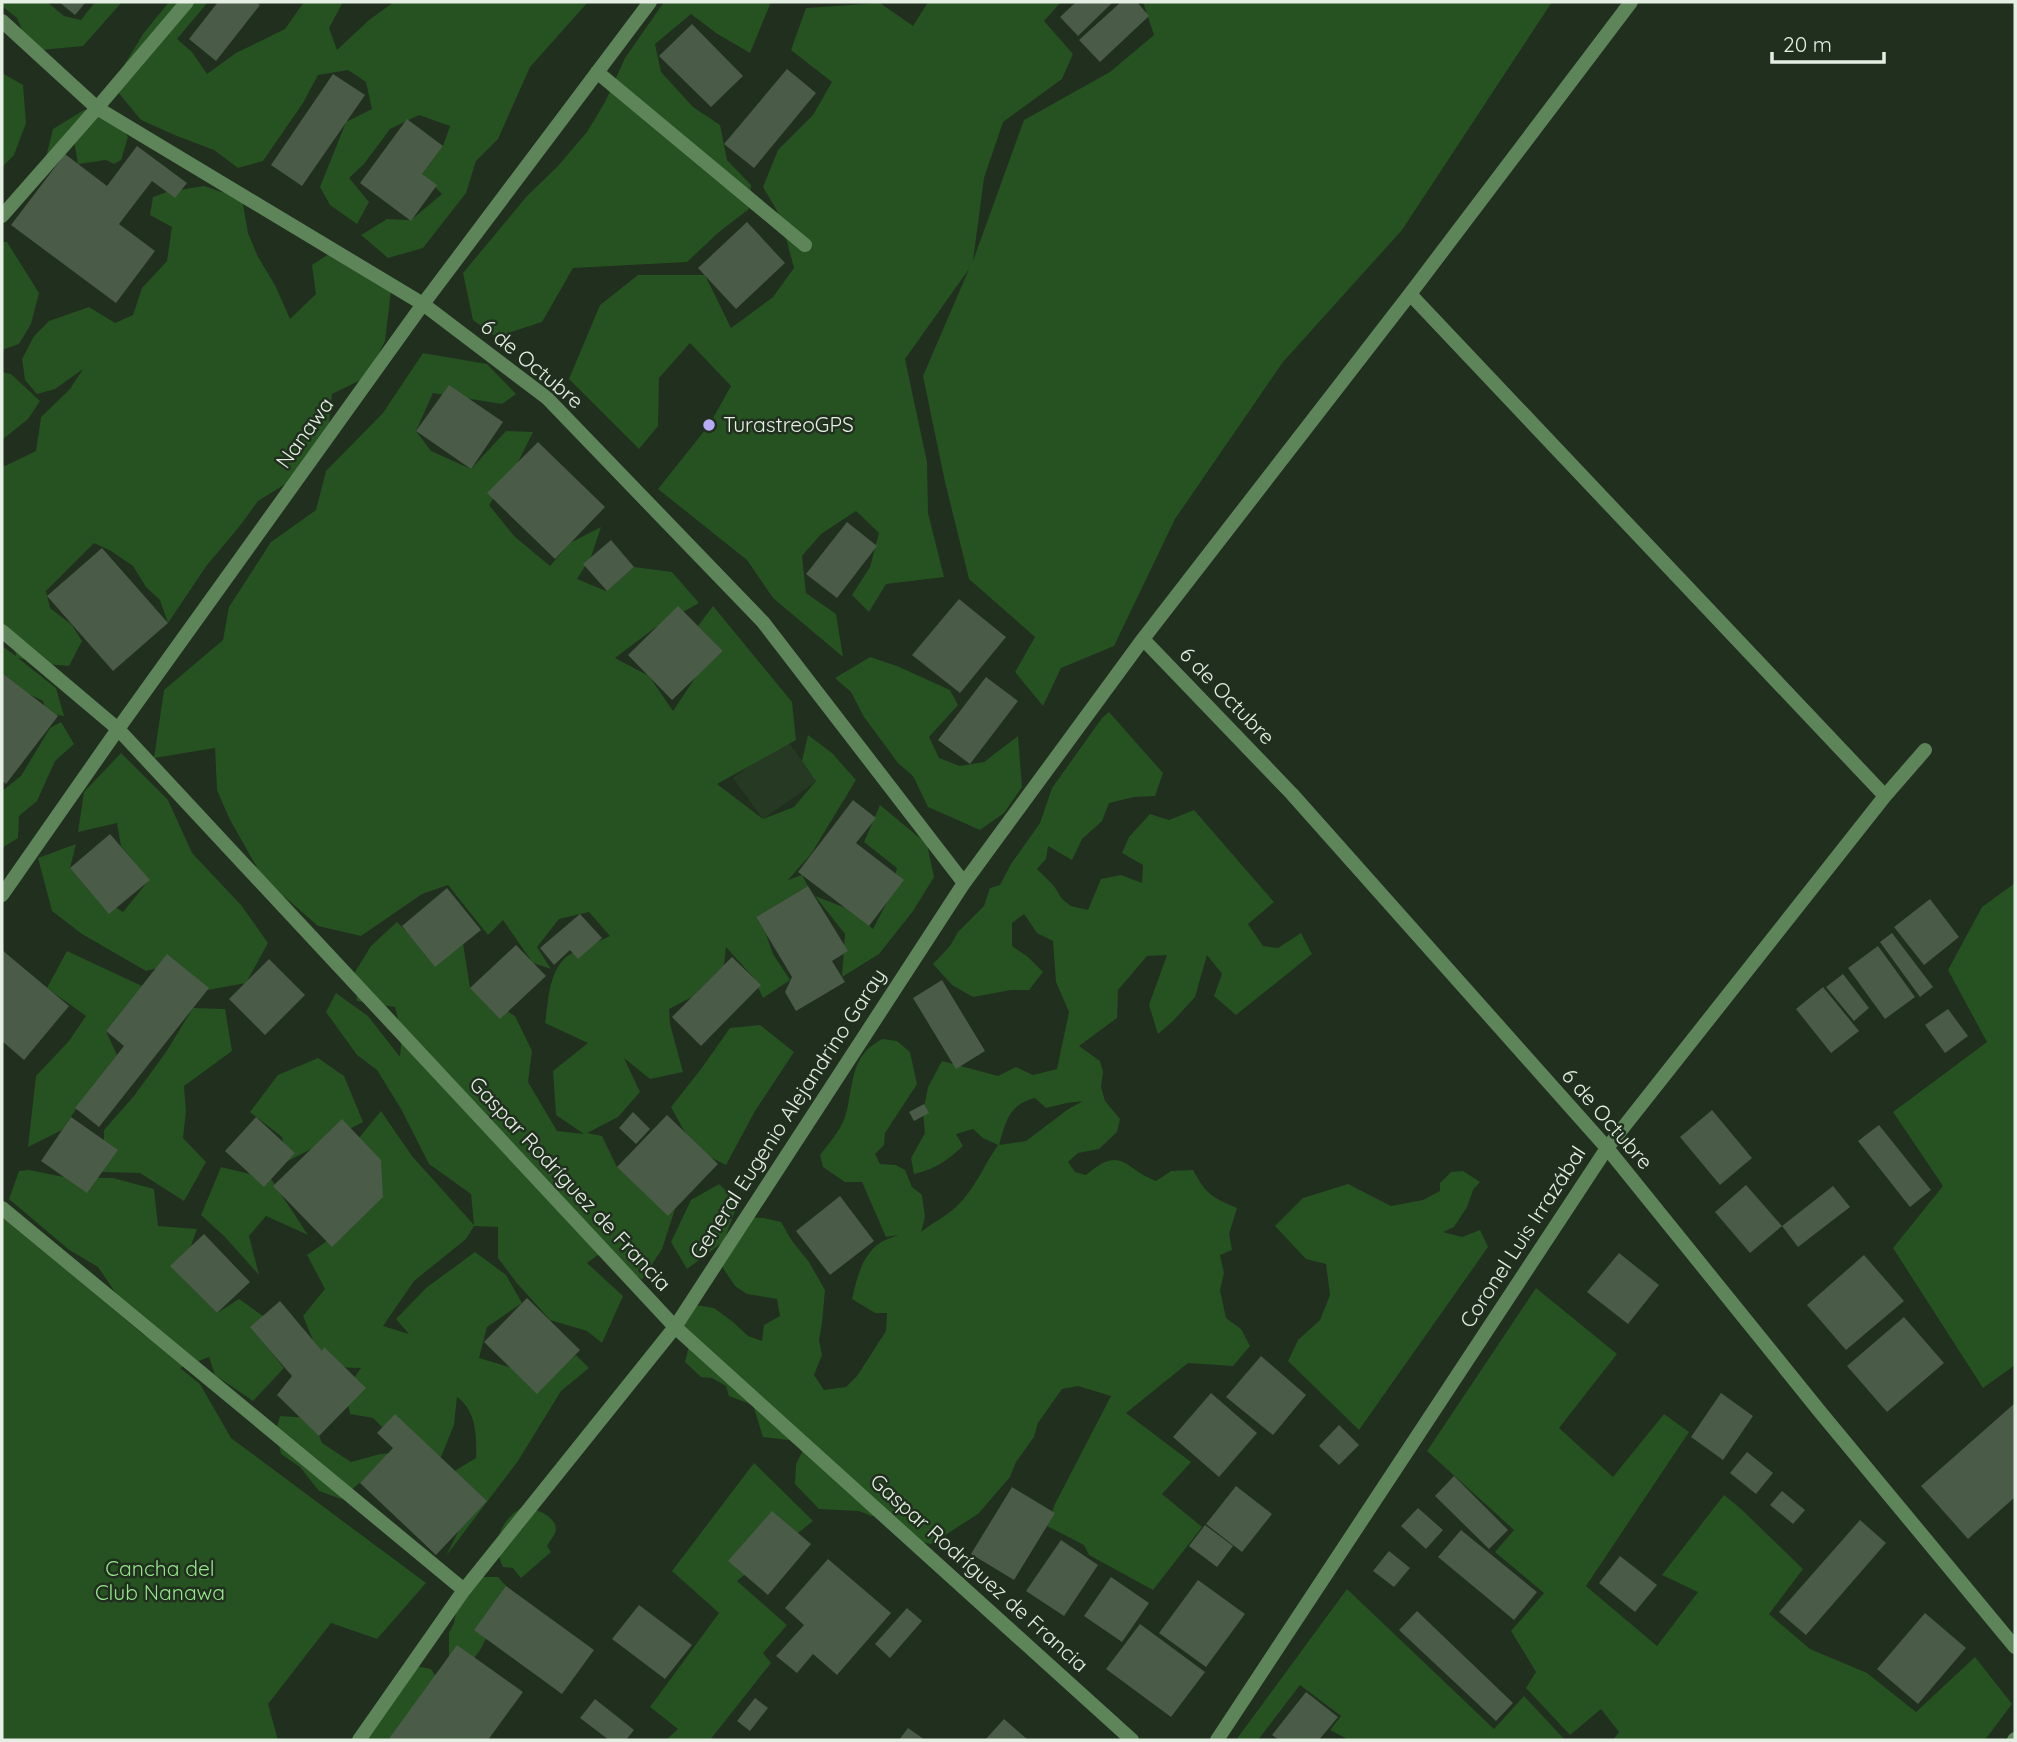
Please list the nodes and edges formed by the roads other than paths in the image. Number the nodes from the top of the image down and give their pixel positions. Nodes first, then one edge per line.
1 (187, 2) edge
2 (650, 2) edge
3 (1631, 2) edge
4 (2, 21) edge
5 (597, 72) junction
6 (97, 108) junction
7 (2, 216) edge
8 (805, 245) dead end
9 (1410, 294) junction
10 (423, 304) junction
11 (2, 631) edge
12 (1143, 639) junction
13 (118, 729) junction
14 (1925, 750) dead end
15 (1885, 796) junction
16 (964, 883) junction
17 (2, 895) edge
18 (1607, 1148) junction
19 (2, 1208) edge
20 (675, 1327) junction
21 (464, 1590) junction
22 (2015, 1647) edge
23 (359, 1740) edge
24 (1132, 1740) edge
25 (1217, 1740) edge

1 - 6 street
2 - 5 street, Nanawa
3 - 9 street, General Eugenio Alejandrino Garay
4 - 6 street, 6 de Octubre
5 - 8 street
5 - 10 street, Nanawa
6 - 7 street
6 - 10 street, 6 de Octubre
9 - 12 street, General Eugenio Alejandrino Garay
9 - 15 street
10 - 13 street, Nanawa
10 - 16 street, 6 de Octubre
11 - 13 street, Gaspar Rodríguez de Francia
12 - 16 street, General Eugenio Alejandrino Garay
12 - 18 street, 6 de Octubre
13 - 17 street, Nanawa
13 - 20 street, Gaspar Rodríguez de Francia
14 - 15 street, Coronel Luis Irrazábal
15 - 18 street, Coronel Luis Irrazábal
16 - 20 street, General Eugenio Alejandrino Garay
18 - 22 street, 6 de Octubre
18 - 25 street, Coronel Luis Irrazábal
19 - 21 street
20 - 21 street, General Eugenio Alejandrino Garay
20 - 24 street, Gaspar Rodríguez de Francia
21 - 23 street, General Eugenio Alejandrino Garay

